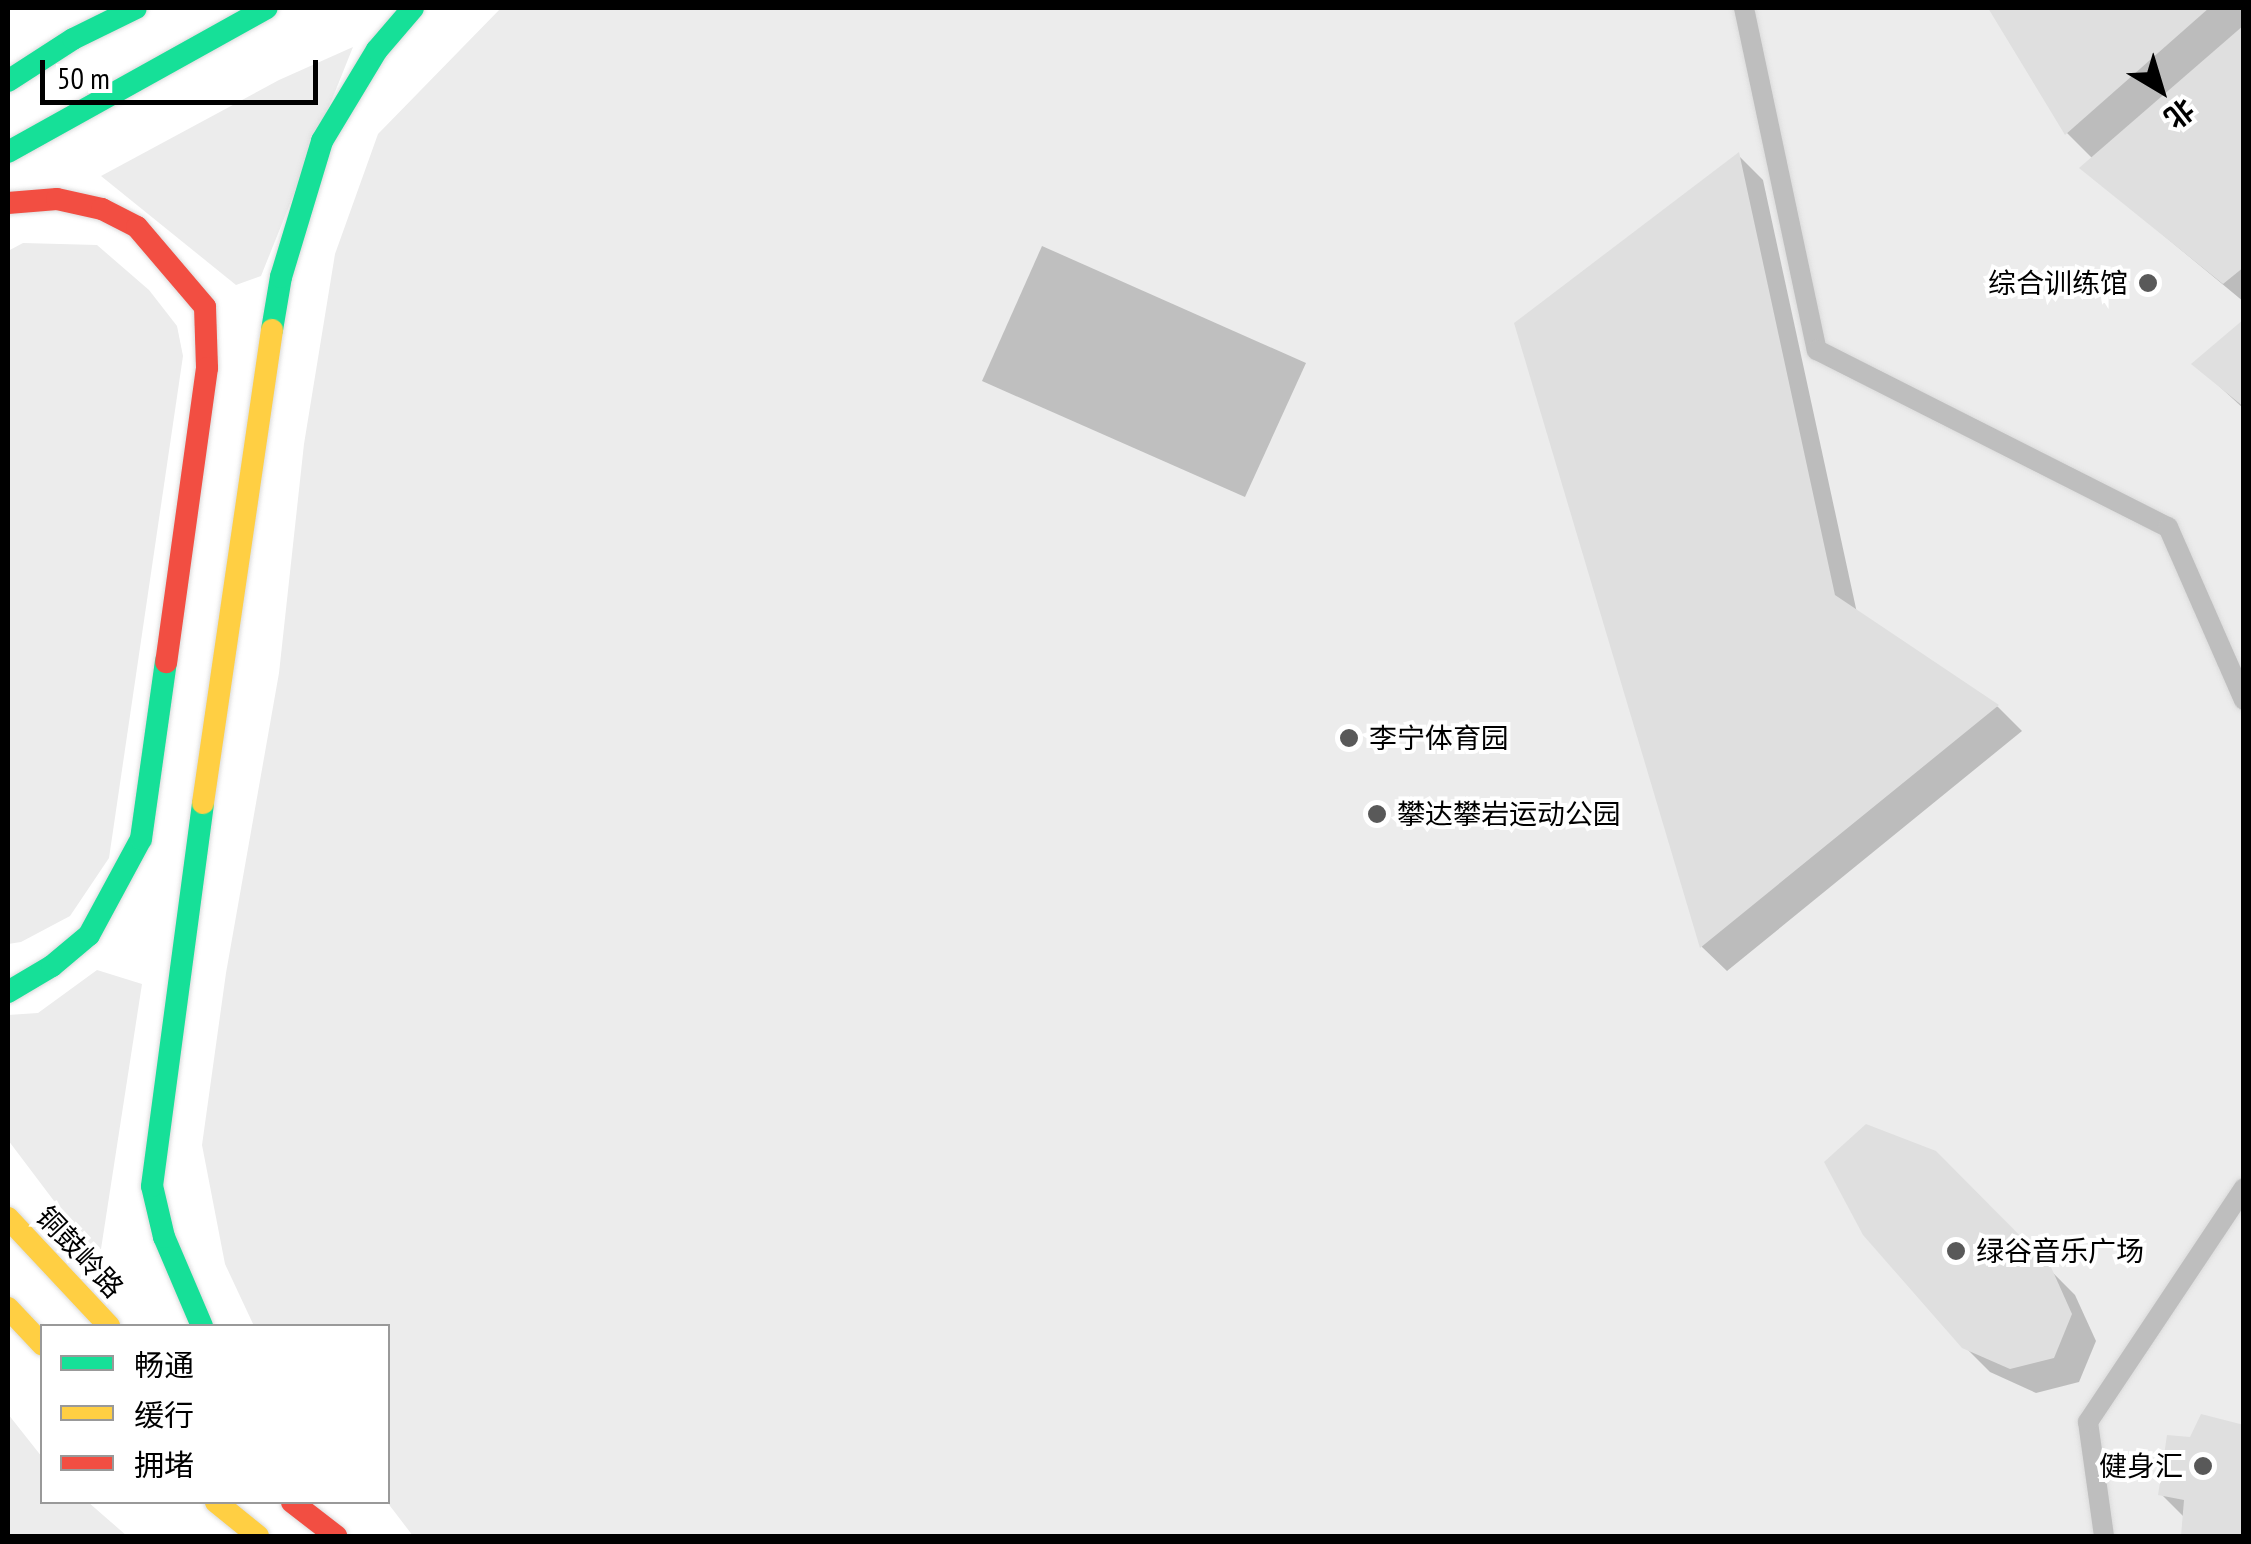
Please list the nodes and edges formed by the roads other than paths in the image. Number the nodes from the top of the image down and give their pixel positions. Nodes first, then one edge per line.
1 (136, 8) edge
2 (266, 8) edge
3 (413, 8) edge
4 (1744, 8) edge
5 (8, 81) edge
6 (8, 152) edge
7 (8, 203) edge
8 (2244, 700) edge
9 (8, 992) edge
10 (2244, 1188) edge
11 (8, 1218) edge
12 (8, 1308) edge
13 (107, 1324) edge
14 (201, 1324) edge
15 (40, 1342) edge
16 (218, 1504) edge
17 (295, 1504) edge
18 (330, 1504) edge
19 (258, 1536) edge
20 (336, 1536) edge
21 (357, 1536) edge
22 (2104, 1536) edge

1 - 5 main road
2 - 6 main road
3 - 14 main road
4 - 8 lane
7 - 9 main road
10 - 22 lane
11 - 13 main road, 铜鼓岭路
12 - 15 main road
16 - 19 main road
17 - 20 main road
18 - 21 main road

